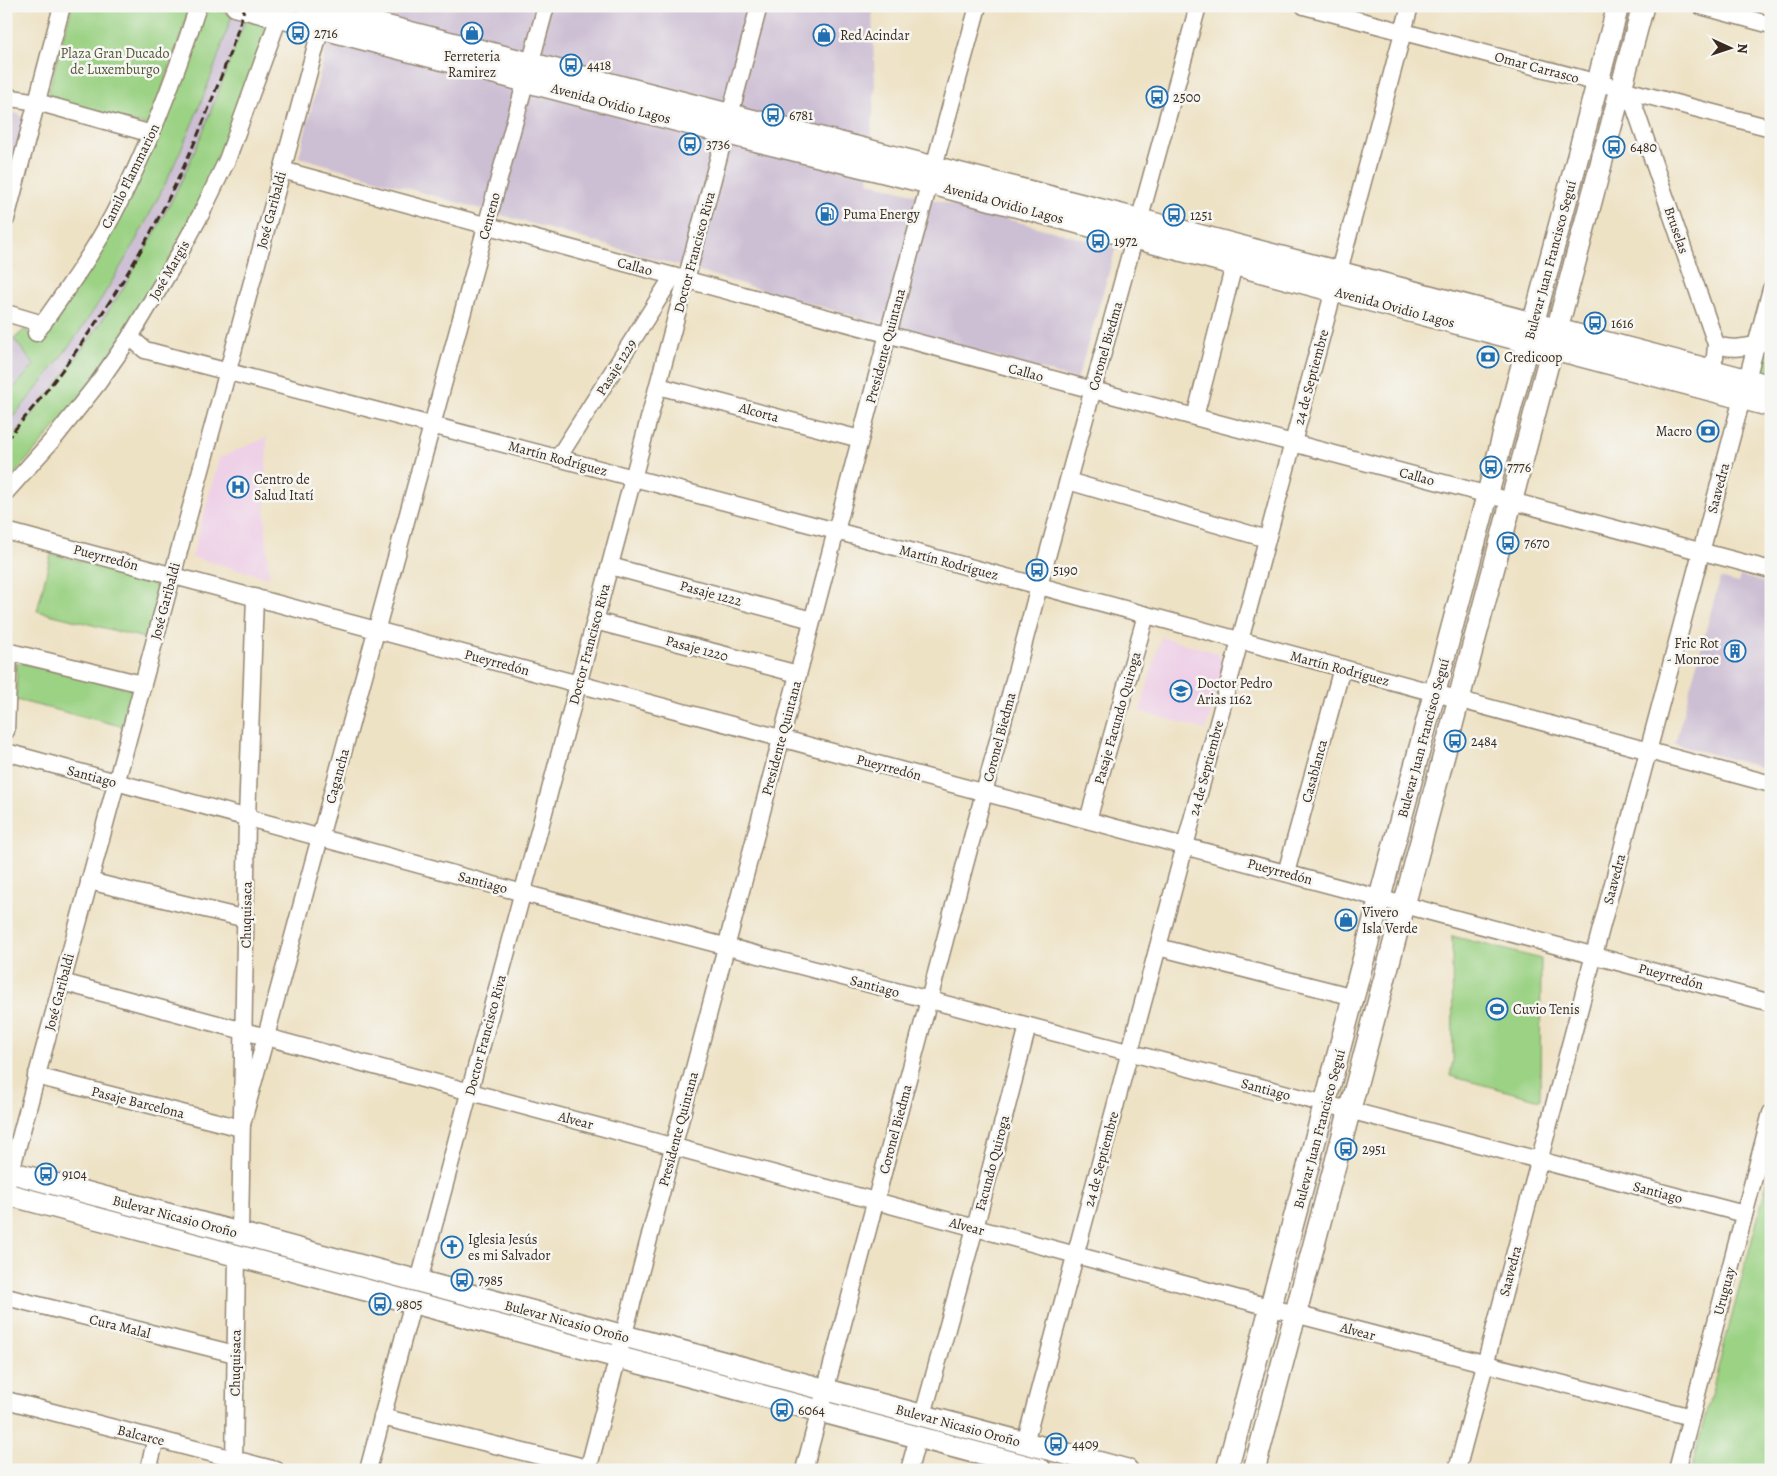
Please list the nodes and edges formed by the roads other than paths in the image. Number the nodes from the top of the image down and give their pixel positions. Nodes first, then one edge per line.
1 (62, 6) edge
2 (198, 6) edge
3 (236, 6) edge
4 (546, 6) edge
5 (759, 6) edge
6 (978, 6) edge
7 (1198, 6) edge
8 (1304, 6) edge
9 (1410, 6) edge
10 (1618, 6) edge
11 (1643, 6) edge
12 (1701, 6) edge
13 (320, 13) edge
14 (279, 17) junction
15 (1771, 25) edge
16 (1403, 32) junction
17 (528, 72) junction
18 (1597, 83) junction
19 (1625, 90) junction
20 (6, 97) edge
21 (37, 102) junction
22 (728, 124) junction
23 (1771, 128) edge
24 (152, 134) junction
25 (282, 170) junction
26 (931, 175) junction
27 (6, 219) edge
28 (486, 225) junction
29 (1137, 229) junction
30 (1234, 265) junction
31 (680, 278) junction
32 (1337, 282) junction
33 (1771, 288) edge
34 (6, 314) edge
35 (1530, 332) junction
36 (888, 334) junction
37 (130, 337) junction
38 (1555, 339) junction
39 (1763, 343) edge
40 (1716, 344) junction
41 (1710, 370) junction
42 (228, 371) junction
43 (658, 386) junction
44 (1771, 386) edge
45 (1744, 389) junction
46 (1093, 390) junction
47 (1771, 406) edge
48 (1195, 417) junction
49 (432, 425) junction
50 (860, 439) junction
51 (1293, 443) junction
52 (558, 458) junction
53 (633, 478) junction
54 (1068, 481) junction
55 (6, 492) edge
56 (1487, 495) junction
57 (1512, 501) junction
58 (836, 531) junction
59 (6, 532) edge
60 (1268, 539) junction
61 (1700, 552) junction
62 (610, 566) junction
63 (1771, 570) edge
64 (172, 575) junction
65 (1039, 586) junction
66 (255, 597) junction
67 (1146, 615) junction
68 (812, 620) junction
69 (595, 621) junction
70 (376, 630) junction
71 (1240, 641) junction
72 (7, 651) edge
73 (1342, 668) junction
74 (798, 674) junction
75 (142, 684) junction
76 (579, 684) junction
77 (1435, 693) junction
78 (1459, 700) junction
79 (6, 731) edge
80 (781, 738) junction
81 (1647, 751) junction
82 (6, 752) edge
83 (116, 782) junction
84 (1771, 784) edge
85 (984, 792) junction
86 (247, 818) junction
87 (1088, 820) junction
88 (320, 838) junction
89 (1185, 846) junction
90 (1286, 873) junction
91 (89, 881) junction
92 (523, 893) junction
93 (1380, 898) junction
94 (1404, 905) junction
95 (246, 919) junction
96 (726, 947) junction
97 (1158, 947) junction
98 (1594, 956) junction
99 (62, 982) junction
100 (1354, 997) junction
101 (929, 1000) junction
102 (1771, 1003) edge
103 (1028, 1026) junction
104 (244, 1031) junction
105 (266, 1037) junction
106 (1130, 1053) junction
107 (36, 1076) junction
108 (470, 1092) junction
109 (1326, 1104) junction
110 (1349, 1111) junction
111 (1771, 1113) edge
112 (241, 1128) junction
113 (673, 1147) junction
114 (1539, 1160) junction
115 (7, 1182) edge
116 (876, 1201) junction
117 (1744, 1214) junction
118 (975, 1228) junction
119 (240, 1234) junction
120 (1076, 1255) junction
121 (237, 1256) junction
122 (419, 1281) junction
123 (6, 1297) edge
124 (413, 1302) junction
125 (1272, 1308) junction
126 (1295, 1314) junction
127 (623, 1336) junction
128 (235, 1354) junction
129 (618, 1357) junction
130 (1485, 1364) junction
131 (826, 1390) junction
132 (6, 1400) edge
133 (820, 1411) junction
134 (923, 1415) junction
135 (382, 1416) junction
136 (1691, 1418) junction
137 (918, 1437) junction
138 (156, 1439) junction
139 (1025, 1442) junction
140 (234, 1464) edge
141 (1018, 1467) edge
142 (588, 1469) edge
143 (148, 1470) edge
144 (276, 1470) edge
145 (368, 1470) edge
146 (804, 1470) edge
147 (910, 1470) edge
148 (1041, 1470) edge
149 (1127, 1470) edge
150 (1228, 1470) edge
151 (1254, 1470) edge
152 (1457, 1470) edge
153 (1677, 1470) edge

1 - 21 street
2 - 24 street, Camilo Flammarion
3 - 14 main road, Avenida Ovidio Lagos
4 - 17 street, Centeno
5 - 22 street, Doctor Francisco Riva
6 - 26 street, Presidente Quintana
7 - 29 street, Coronel Biedma
8 - 16 street, Omar Carrasco
9 - 16 street, 24 de Septiembre
10 - 18 main road, Bulevar Juan Francisco Seguí
11 - 19 main road, Bulevar Juan Francisco Seguí
12 - 15 street
13 - 14 main road, Avenida Ovidio Lagos
13 - 17 main road, Avenida Ovidio Lagos
13 - 25 street, José Garibaldi
14 - 37 street, José Margis
16 - 18 street, Omar Carrasco
16 - 32 street, 24 de Septiembre
17 - 22 main road, Avenida Ovidio Lagos
17 - 28 street, Centeno
18 - 19 street, Omar Carrasco
18 - 35 main road, Bulevar Juan Francisco Seguí
19 - 23 street, Omar Carrasco
19 - 38 main road, Bulevar Juan Francisco Seguí
19 - 40 street, Bruselas
20 - 21 street
21 - 24 street
21 - 27 street
22 - 26 main road, Avenida Ovidio Lagos
22 - 31 street, Doctor Francisco Riva
24 - 34 street, Camilo Flammarion
25 - 28 street, Callao
25 - 42 street, José Garibaldi
26 - 29 main road, Avenida Ovidio Lagos
26 - 36 street, Presidente Quintana
28 - 31 street, Callao
28 - 49 street, Centeno
29 - 30 main road, Avenida Ovidio Lagos
29 - 32 main road, Avenida Ovidio Lagos
29 - 46 street, Coronel Biedma
30 - 32 main road, Avenida Ovidio Lagos
30 - 48 street
31 - 36 street, Callao
31 - 43 street, Doctor Francisco Riva
31 - 52 street, Pasaje 1229
32 - 35 main road, Avenida Ovidio Lagos
32 - 51 street, 24 de Septiembre
33 - 39 street, Saavedra
35 - 38 main road, Avenida Ovidio Lagos
35 - 56 main road, Bulevar Juan Francisco Seguí
36 - 46 street, Callao
36 - 50 street, Presidente Quintana
37 - 42 street, Martín Rodríguez
37 - 55 street, José Margis
38 - 41 main road, Avenida Ovidio Lagos
38 - 45 main road, Avenida Ovidio Lagos
38 - 57 main road, Bulevar Juan Francisco Seguí
39 - 40 street
39 - 45 street, Saavedra
40 - 41 street
41 - 45 main road, Avenida Ovidio Lagos
42 - 49 street, Martín Rodríguez
42 - 64 street, José Garibaldi
43 - 50 street, Alcorta
43 - 53 street, Doctor Francisco Riva
44 - 45 main road, Avenida Ovidio Lagos
45 - 47 main road, Avenida Ovidio Lagos
45 - 61 street, Saavedra
46 - 48 street, Callao
46 - 54 street, Coronel Biedma
48 - 51 street, Callao
49 - 52 street, Martín Rodríguez
49 - 70 street, Cagancha
50 - 58 street, Presidente Quintana
51 - 56 street, Callao
51 - 60 street, 24 de Septiembre
52 - 53 street, Martín Rodríguez
53 - 58 street, Martín Rodríguez
53 - 62 street, Doctor Francisco Riva
54 - 60 street
54 - 65 street, Coronel Biedma
56 - 57 street, Callao
56 - 77 main road, Bulevar Juan Francisco Seguí
57 - 61 street, Callao
57 - 78 main road, Bulevar Juan Francisco Seguí
58 - 65 street, Martín Rodríguez
58 - 68 street, Presidente Quintana
59 - 64 street, Pueyrredón
60 - 71 street, 24 de Septiembre
61 - 63 street, Callao
61 - 81 street, Saavedra
62 - 68 street, Pasaje 1222
62 - 69 street, Doctor Francisco Riva
64 - 66 street, Pueyrredón
64 - 75 street, José Garibaldi
65 - 67 street, Martín Rodríguez
65 - 85 street, Coronel Biedma
66 - 70 street, Pueyrredón
66 - 86 street, Chuquisaca
67 - 71 street, Martín Rodríguez
67 - 87 street, Pasaje Facundo Quiroga
68 - 74 street, Presidente Quintana
69 - 74 street, Pasaje 1220
69 - 76 street, Doctor Francisco Riva
70 - 76 street, Pueyrredón
70 - 88 street, Cagancha
71 - 73 street, Martín Rodríguez
71 - 89 street, 24 de Septiembre
72 - 75 street
72 - 79 street
73 - 77 street, Martín Rodríguez
73 - 90 street, Casablanca
74 - 80 street, Presidente Quintana
75 - 83 street, José Garibaldi
76 - 80 street, Pueyrredón
76 - 92 street, Doctor Francisco Riva
77 - 78 street, Martín Rodríguez
77 - 93 main road, Bulevar Juan Francisco Seguí
78 - 81 street, Martín Rodríguez
78 - 94 main road, Bulevar Juan Francisco Seguí
80 - 85 street, Pueyrredón
80 - 96 street, Presidente Quintana
81 - 84 street, Martín Rodríguez
81 - 98 street, Saavedra
82 - 83 street, Santiago
83 - 86 street, Santiago
83 - 91 street, José Garibaldi
85 - 87 street, Pueyrredón
85 - 101 street, Coronel Biedma
86 - 88 street, Santiago
86 - 95 street, Chuquisaca
87 - 89 street, Pueyrredón
88 - 92 street, Santiago
88 - 105 street, Cagancha
89 - 90 street, Pueyrredón
89 - 97 street, 24 de Septiembre
90 - 93 street, Pueyrredón
91 - 95 street
91 - 99 street, José Garibaldi
92 - 96 street, Santiago
92 - 108 street, Doctor Francisco Riva
93 - 94 street, Pueyrredón
93 - 100 main road, Bulevar Juan Francisco Seguí
94 - 98 street, Pueyrredón
94 - 110 main road, Bulevar Juan Francisco Seguí
95 - 104 street, Chuquisaca
96 - 101 street, Santiago
96 - 113 street, Presidente Quintana
97 - 100 street
97 - 106 street, 24 de Septiembre
98 - 102 street, Pueyrredón
98 - 114 street, Saavedra
99 - 104 street, Alvear
99 - 107 street, José Garibaldi
100 - 109 main road, Bulevar Juan Francisco Seguí
101 - 103 street, Santiago
101 - 116 street, Coronel Biedma
103 - 106 street, Santiago
103 - 118 street, Facundo Quiroga
104 - 105 street, Alvear
104 - 112 street, Chuquisaca
105 - 108 street, Alvear
105 - 112 street, Cagancha
106 - 109 street, Santiago
106 - 120 street, 24 de Septiembre
107 - 112 street, Pasaje Barcelona
107 - 115 street, José Garibaldi
108 - 113 street, Alvear
108 - 122 street, Doctor Francisco Riva
109 - 110 street, Santiago
109 - 125 main road, Bulevar Juan Francisco Seguí
110 - 114 street, Santiago
110 - 126 main road, Bulevar Juan Francisco Seguí
111 - 117 street, Uruguay
112 - 119 street, Chuquisaca
113 - 116 street, Alvear
113 - 127 street, Presidente Quintana
114 - 117 street, Santiago
114 - 130 street, Saavedra
115 - 119 main road, Bulevar Nicasio Oroño
115 - 121 main road, Bulevar Nicasio Oroño
116 - 118 street, Alvear
116 - 131 street, Coronel Biedma
117 - 136 street, Uruguay
118 - 120 street, Alvear
118 - 134 street, Facundo Quiroga
119 - 122 main road, Bulevar Nicasio Oroño
120 - 125 street, Alvear
120 - 139 street, 24 de Septiembre
121 - 124 main road, Bulevar Nicasio Oroño
121 - 128 street, Chuquisaca
122 - 127 main road, Bulevar Nicasio Oroño
123 - 128 street, Cura Malal
124 - 129 main road, Bulevar Nicasio Oroño
124 - 135 street
125 - 126 street, Alvear
125 - 150 main road, Bulevar Juan Francisco Seguí
126 - 130 street, Alvear
126 - 151 main road, Bulevar Juan Francisco Seguí
127 - 129 street, Presidente Quintana
127 - 131 main road, Bulevar Nicasio Oroño
128 - 140 street, Chuquisaca
129 - 133 main road, Bulevar Nicasio Oroño
129 - 142 street, Presidente Quintana
130 - 136 street, Alvear
130 - 152 street, Saavedra
131 - 133 street, Coronel Biedma
131 - 134 main road, Bulevar Nicasio Oroño
132 - 138 street, Balcarce
133 - 137 main road, Bulevar Nicasio Oroño
133 - 146 street, Coronel Biedma
134 - 139 main road, Bulevar Nicasio Oroño
135 - 142 street
135 - 145 street
136 - 153 street, Uruguay
137 - 141 main road, Bulevar Nicasio Oroño
137 - 147 street
138 - 140 street, Balcarce
138 - 143 street
139 - 149 main road, Bulevar Nicasio Oroño
140 - 144 street, Balcarce
141 - 148 main road, Bulevar Nicasio Oroño

